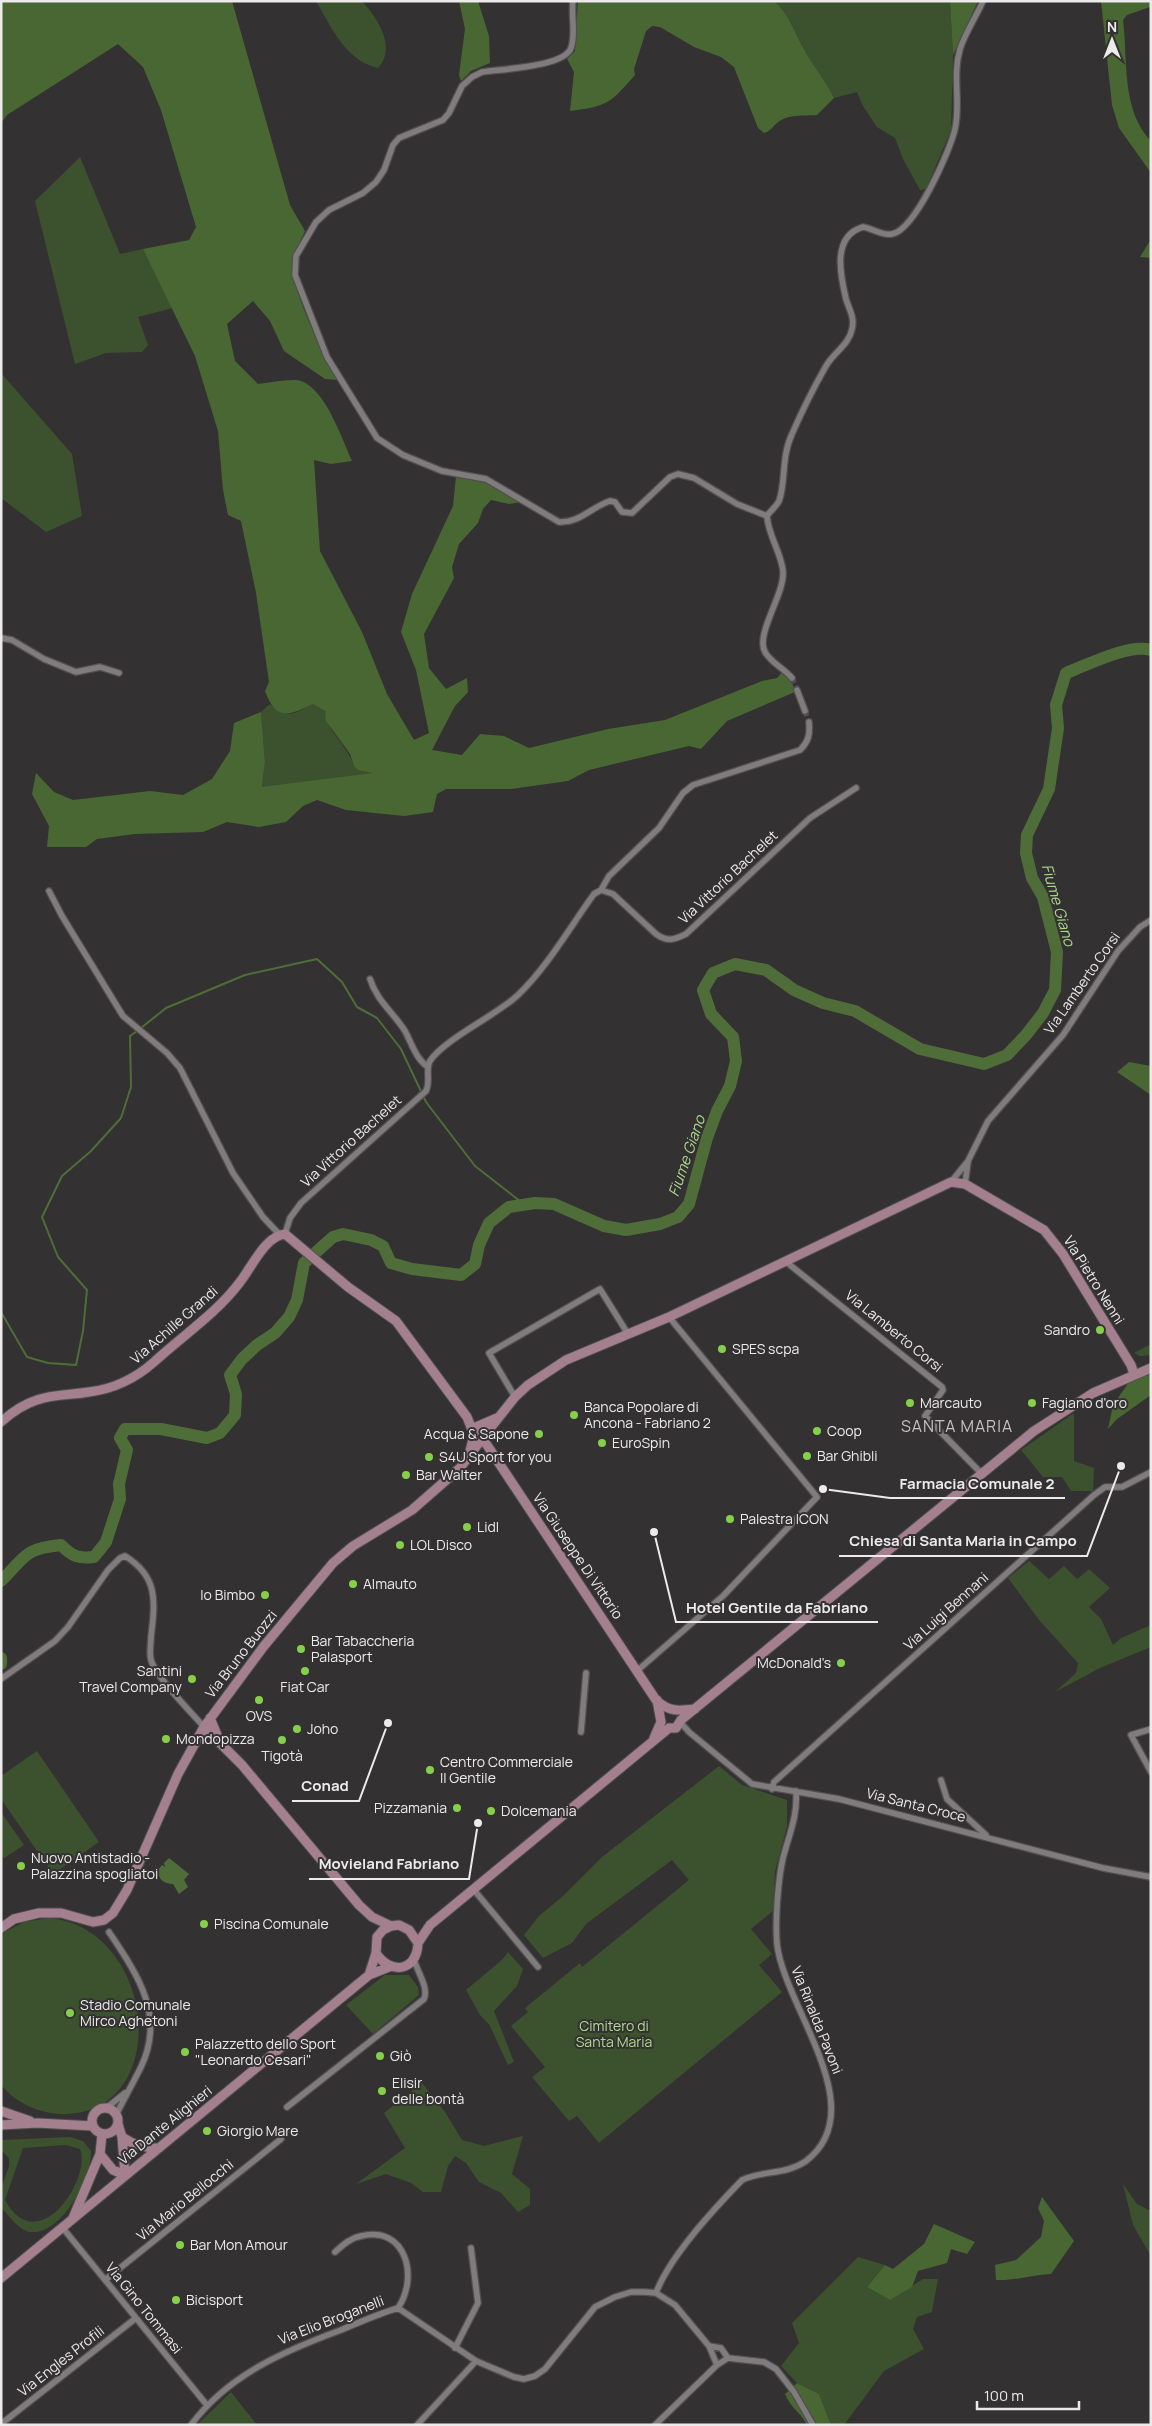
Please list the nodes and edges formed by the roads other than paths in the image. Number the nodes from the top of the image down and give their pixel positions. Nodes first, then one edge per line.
1 (573, 1) edge
2 (984, 1) edge
3 (767, 516) junction
4 (1, 638) edge
5 (119, 673) dead end
6 (792, 678) tunnel mouth
7 (797, 690) tunnel mouth
8 (805, 711) tunnel mouth
9 (809, 722) tunnel mouth
10 (856, 788) dead end
11 (602, 890) junction
12 (49, 891) dead end
13 (1151, 920) edge
14 (370, 979) dead end
15 (428, 1067) junction
16 (968, 1161) junction
17 (952, 1182) junction
18 (965, 1184) junction
19 (282, 1234) junction
20 (785, 1261) junction
21 (669, 1317) junction
22 (628, 1334) junction
23 (1151, 1368) edge
24 (1134, 1374) junction
25 (515, 1398) junction
26 (497, 1418) junction
27 (1, 1422) edge
28 (476, 1429) junction
29 (485, 1436) junction
30 (496, 1456) junction
31 (468, 1459) junction
32 (1151, 1472) edge
33 (981, 1473) junction
34 (638, 1670) junction
35 (586, 1673) dead end
36 (1, 1679) edge
37 (656, 1700) junction
38 (695, 1709) junction
39 (673, 1711) junction
40 (210, 1718) junction
41 (661, 1720) junction
42 (676, 1725) junction
43 (204, 1727) junction
44 (1151, 1729) edge
45 (581, 1732) dead end
46 (220, 1742) junction
47 (652, 1742) junction
48 (1151, 1772) edge
49 (941, 1780) dead end
50 (772, 1789) junction
51 (796, 1791) junction
52 (988, 1837) junction
53 (1151, 1877) edge
54 (474, 1890) junction
55 (372, 1917) junction
56 (430, 1925) junction
57 (391, 1926) junction
58 (1, 1928) edge
59 (409, 1930) junction
60 (109, 1932) dead end
61 (377, 1937) junction
62 (418, 1943) junction
63 (376, 1953) junction
64 (414, 1960) junction
65 (389, 1966) junction
66 (406, 1966) junction
67 (538, 1967) dead end
68 (369, 1974) junction
69 (417, 1974) junction
70 (126, 2092) junction
71 (287, 2108) dead end
72 (105, 2109) junction
73 (1, 2112) edge
74 (94, 2116) junction
75 (117, 2120) junction
76 (37, 2123) junction
77 (1, 2125) edge
78 (70, 2125) junction
79 (94, 2126) junction
80 (102, 2134) junction
81 (122, 2137) junction
82 (281, 2139) dead end
83 (159, 2148) junction
84 (100, 2154) junction
85 (125, 2175) junction
86 (72, 2220) junction
87 (62, 2227) junction
88 (471, 2248) dead end
89 (335, 2252) dead end
90 (1, 2278) edge
91 (104, 2280) junction
92 (656, 2293) junction
93 (398, 2308) junction
94 (136, 2318) junction
95 (709, 2346) junction
96 (455, 2348) junction
97 (728, 2358) junction
98 (476, 2361) junction
99 (717, 2365) junction
100 (206, 2404) junction
101 (1, 2424) edge
102 (191, 2425) edge
103 (417, 2425) edge
104 (655, 2425) edge
105 (813, 2425) edge

1 - 3 street
2 - 3 street
3 - 6 street
4 - 5 street
7 - 8 street
9 - 11 street
10 - 11 street, Via Vittorio Bachelet
11 - 15 street
12 - 19 street
13 - 16 street, Via Lamberto Corsi
14 - 15 street
15 - 19 street, Via Vittorio Bachelet
16 - 17 street, Via Lamberto Corsi
16 - 18 street, Via Lamberto Corsi
17 - 18 main road
17 - 20 main road, Via Lamberto Corsi
18 - 24 main road, Via Pietro Nenni
19 - 27 main road, Via Achille Grandi
19 - 28 main road, Via Giuseppe Di Vittorio
20 - 21 main road, Via Lamberto Corsi
20 - 33 street, Via Lamberto Corsi
21 - 22 main road, Via Lamberto Corsi
21 - 34 street
22 - 25 main road, Via Lamberto Corsi
22 - 25 street
23 - 24 main road
24 - 33 main road
25 - 26 main road, Via Lamberto Corsi
26 - 28 main road, Via Lamberto Corsi
26 - 29 main road, Via Lamberto Corsi
28 - 29 main road, Via Giuseppe Di Vittorio
28 - 29 main road, Via Giuseppe Di Vittorio
28 - 31 main road
29 - 30 main road, Via Giuseppe Di Vittorio
29 - 31 main road, Via Bruno Buozzi
30 - 31 main road
30 - 34 main road, Via Giuseppe Di Vittorio
31 - 40 main road, Via Bruno Buozzi
32 - 50 street, Via Luigi Bennani
33 - 38 main road
34 - 37 main road, Via Giuseppe Di Vittorio
35 - 45 street
36 - 43 street
37 - 39 main road, Via Giuseppe Di Vittorio
37 - 41 main road, Via Giuseppe Di Vittorio
38 - 39 main road
38 - 42 main road
39 - 41 main road
39 - 42 main road
40 - 43 main road, Via Bruno Buozzi
40 - 46 main road
41 - 42 main road
41 - 47 main road
42 - 47 main road
42 - 50 street, Via Santa Croce
43 - 46 main road
43 - 58 main road, Via Bruno Buozzi
44 - 48 street
46 - 55 main road
47 - 54 main road
49 - 52 street
50 - 51 street, Via Santa Croce
51 - 52 street, Via Santa Croce
51 - 92 street, Via Rinalda Pavoni
52 - 53 street, Via Santa Croce
54 - 56 main road
54 - 67 street
55 - 57 main road
55 - 61 main road
56 - 59 main road
56 - 62 main road
57 - 59 main road
57 - 61 main road
59 - 62 main road
60 - 70 street
61 - 63 main road
62 - 64 main road
63 - 65 main road
63 - 68 main road
64 - 66 main road
64 - 69 street
65 - 66 main road, Via Dante Alighieri
65 - 68 main road, Via Dante Alighieri
66 - 69 street
68 - 83 main road, Via Dante Alighieri
69 - 71 street
70 - 72 street
70 - 75 street
72 - 74 main road
72 - 75 main road
73 - 76 main road
74 - 78 main road
74 - 79 main road
75 - 80 main road
75 - 81 main road
76 - 77 main road
76 - 78 main road
78 - 79 main road
79 - 80 main road
80 - 84 main road
81 - 83 main road
81 - 85 main road
82 - 91 street, Via Mario Bellocchi
83 - 85 main road, Via Dante Alighieri
84 - 85 main road
84 - 86 main road
85 - 86 main road, Via Dante Alighieri
86 - 87 main road, Via Dante Alighieri
87 - 90 main road, Via Dante Alighieri
87 - 91 street, Via Gino Tommasi
88 - 96 street
89 - 93 street, Via Elio Broganelli
91 - 94 street, Via Gino Tommasi
92 - 95 street
92 - 98 street
93 - 96 street
93 - 100 street, Via Elio Broganelli
94 - 100 street, Via Gino Tommasi
94 - 101 street, Via Engles Profili
95 - 97 street
95 - 99 street
96 - 98 street
97 - 99 street
97 - 105 street
98 - 103 street
99 - 104 street
100 - 102 street, Via Elio Broganelli

